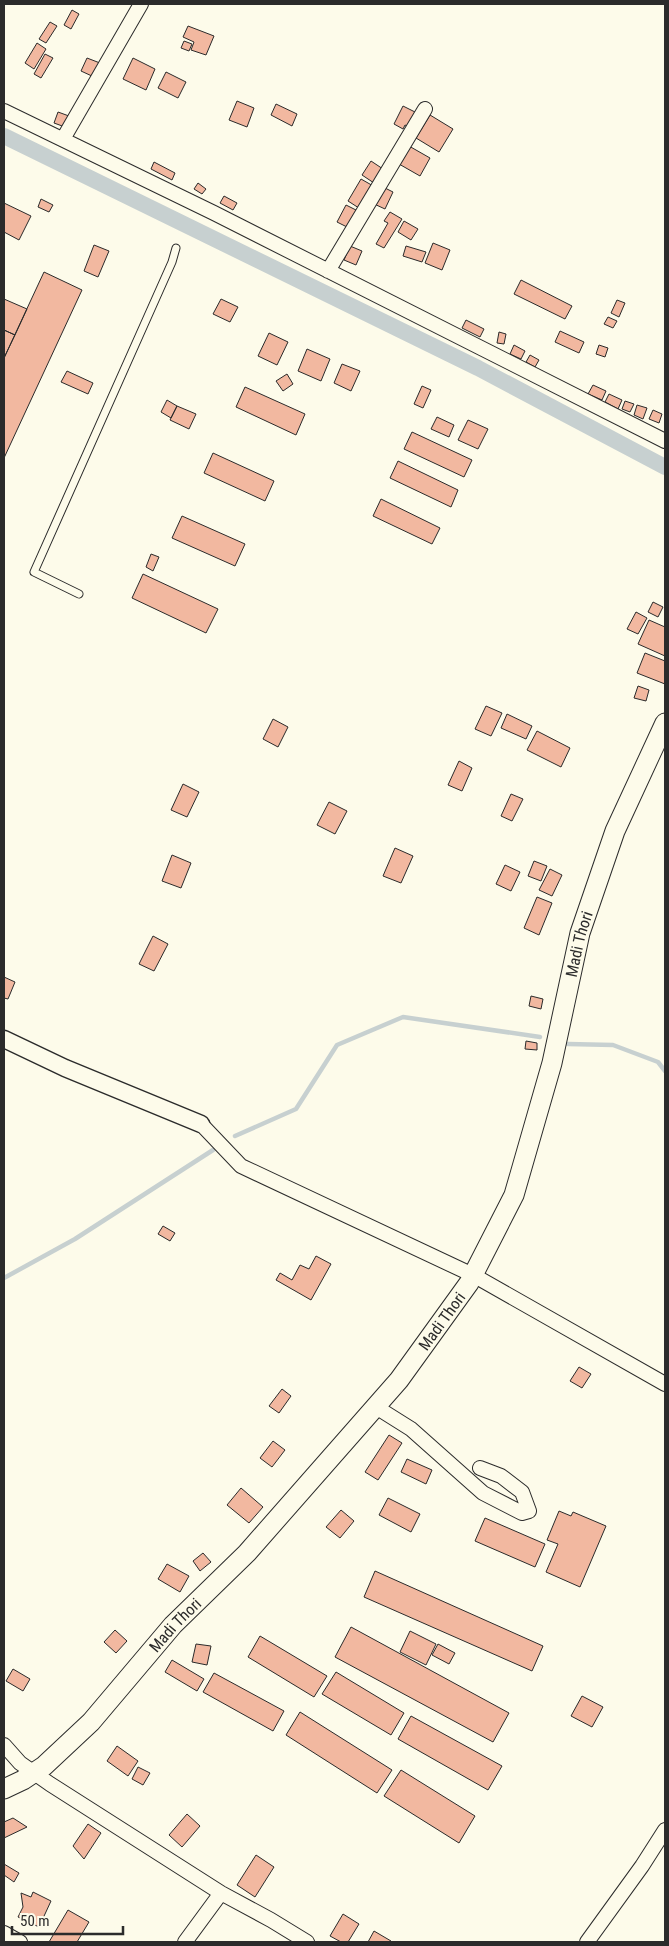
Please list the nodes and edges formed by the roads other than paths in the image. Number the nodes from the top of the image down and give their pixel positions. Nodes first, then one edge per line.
1 (141, 4) edge
2 (425, 109) dead end
3 (4, 111) edge
4 (63, 139) junction
5 (176, 248) dead end
6 (328, 270) junction
7 (665, 441) edge
8 (78, 594) dead end
9 (665, 723) edge
10 (4, 1039) edge
11 (200, 1124) joint
12 (473, 1275) junction
13 (665, 1384) edge
14 (376, 1407) junction
15 (480, 1468) dead end
16 (4, 1745) edge
17 (33, 1773) junction
18 (4, 1789) edge
19 (665, 1830) edge
20 (221, 1893) junction
21 (4, 1933) edge
22 (20, 1942) edge
23 (185, 1942) edge
24 (307, 1942) edge
25 (587, 1942) edge

1 - 4 street
2 - 6 street
3 - 4 street
4 - 6 street
5 - 8 lane
6 - 7 street
9 - 12 main road, Madi Thori
10 - 11 street
11 - 12 street
12 - 13 street
12 - 14 main road, Madi Thori
14 - 15 street
14 - 17 main road, Madi Thori
16 - 17 street
17 - 18 main road, Madi Thori
17 - 20 street
19 - 25 street
20 - 23 street
20 - 24 street
21 - 22 street

